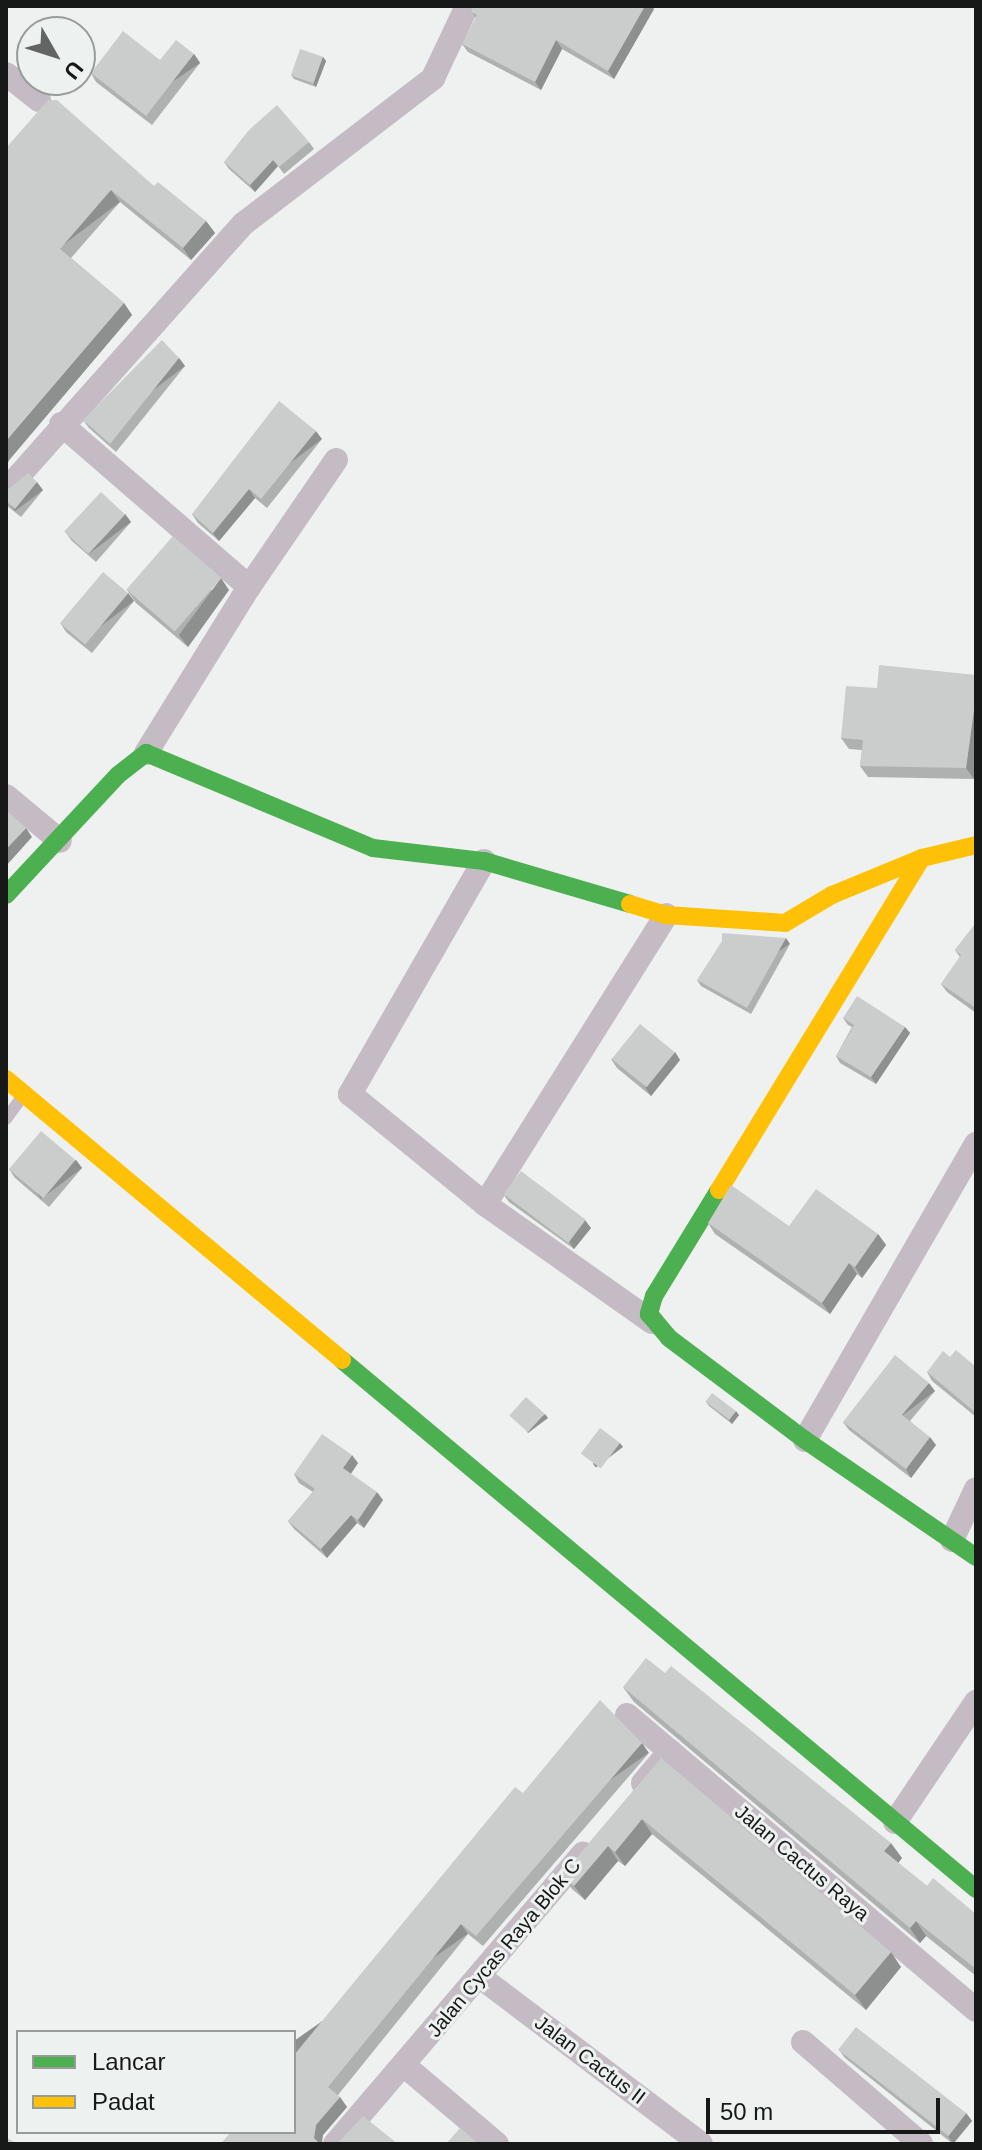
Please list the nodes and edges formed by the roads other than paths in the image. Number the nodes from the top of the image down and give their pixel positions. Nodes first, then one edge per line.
1 (467, 6) edge
2 (6, 74) edge
3 (39, 100) dead end
4 (61, 424) junction
5 (336, 460) dead end
6 (6, 490) edge
7 (249, 587) junction
8 (146, 753) junction
9 (6, 796) edge
10 (60, 841) junction
11 (976, 845) edge
12 (922, 858) junction
13 (484, 861) junction
14 (6, 895) edge
15 (666, 915) junction
16 (6, 1079) edge
17 (24, 1094) junction
18 (6, 1119) edge
19 (976, 1144) edge
20 (485, 1204) junction
21 (652, 1322) junction
22 (805, 1440) junction
23 (976, 1489) edge
24 (952, 1540) junction
25 (976, 1557) edge
26 (976, 1702) edge
27 (627, 1715) edge
28 (670, 1751) junction
29 (622, 1807) edge
30 (895, 1822) junction
31 (603, 1830) edge
32 (976, 1889) edge
33 (479, 1976) junction
34 (976, 2010) edge
35 (803, 2042) dead end
36 (406, 2067) junction
37 (335, 2144) edge
38 (497, 2144) edge
39 (701, 2144) edge
40 (921, 2144) edge

1 - 4 street
2 - 3 street
4 - 6 street
4 - 7 street
5 - 7 street
7 - 8 street
8 - 10 street
8 - 13 street
9 - 10 street
10 - 14 street
11 - 12 street
12 - 15 street
12 - 21 street
13 - 15 street
13 - 20 street
15 - 20 street
16 - 17 street
17 - 18 lane
17 - 30 street
19 - 22 street
20 - 21 street
21 - 22 street
22 - 24 street
23 - 24 street
24 - 25 street
26 - 30 street
27 - 28 street, Jalan Cactus Raya
28 - 29 street
28 - 34 street, Jalan Cactus Raya
30 - 32 street
31 - 33 street, Jalan Cycas Raya Blok C
33 - 36 street, Jalan Cycas Raya Blok C
33 - 39 street, Jalan Cactus II
35 - 40 street
36 - 37 street, Jalan Cycas Raya Blok C
36 - 38 street

